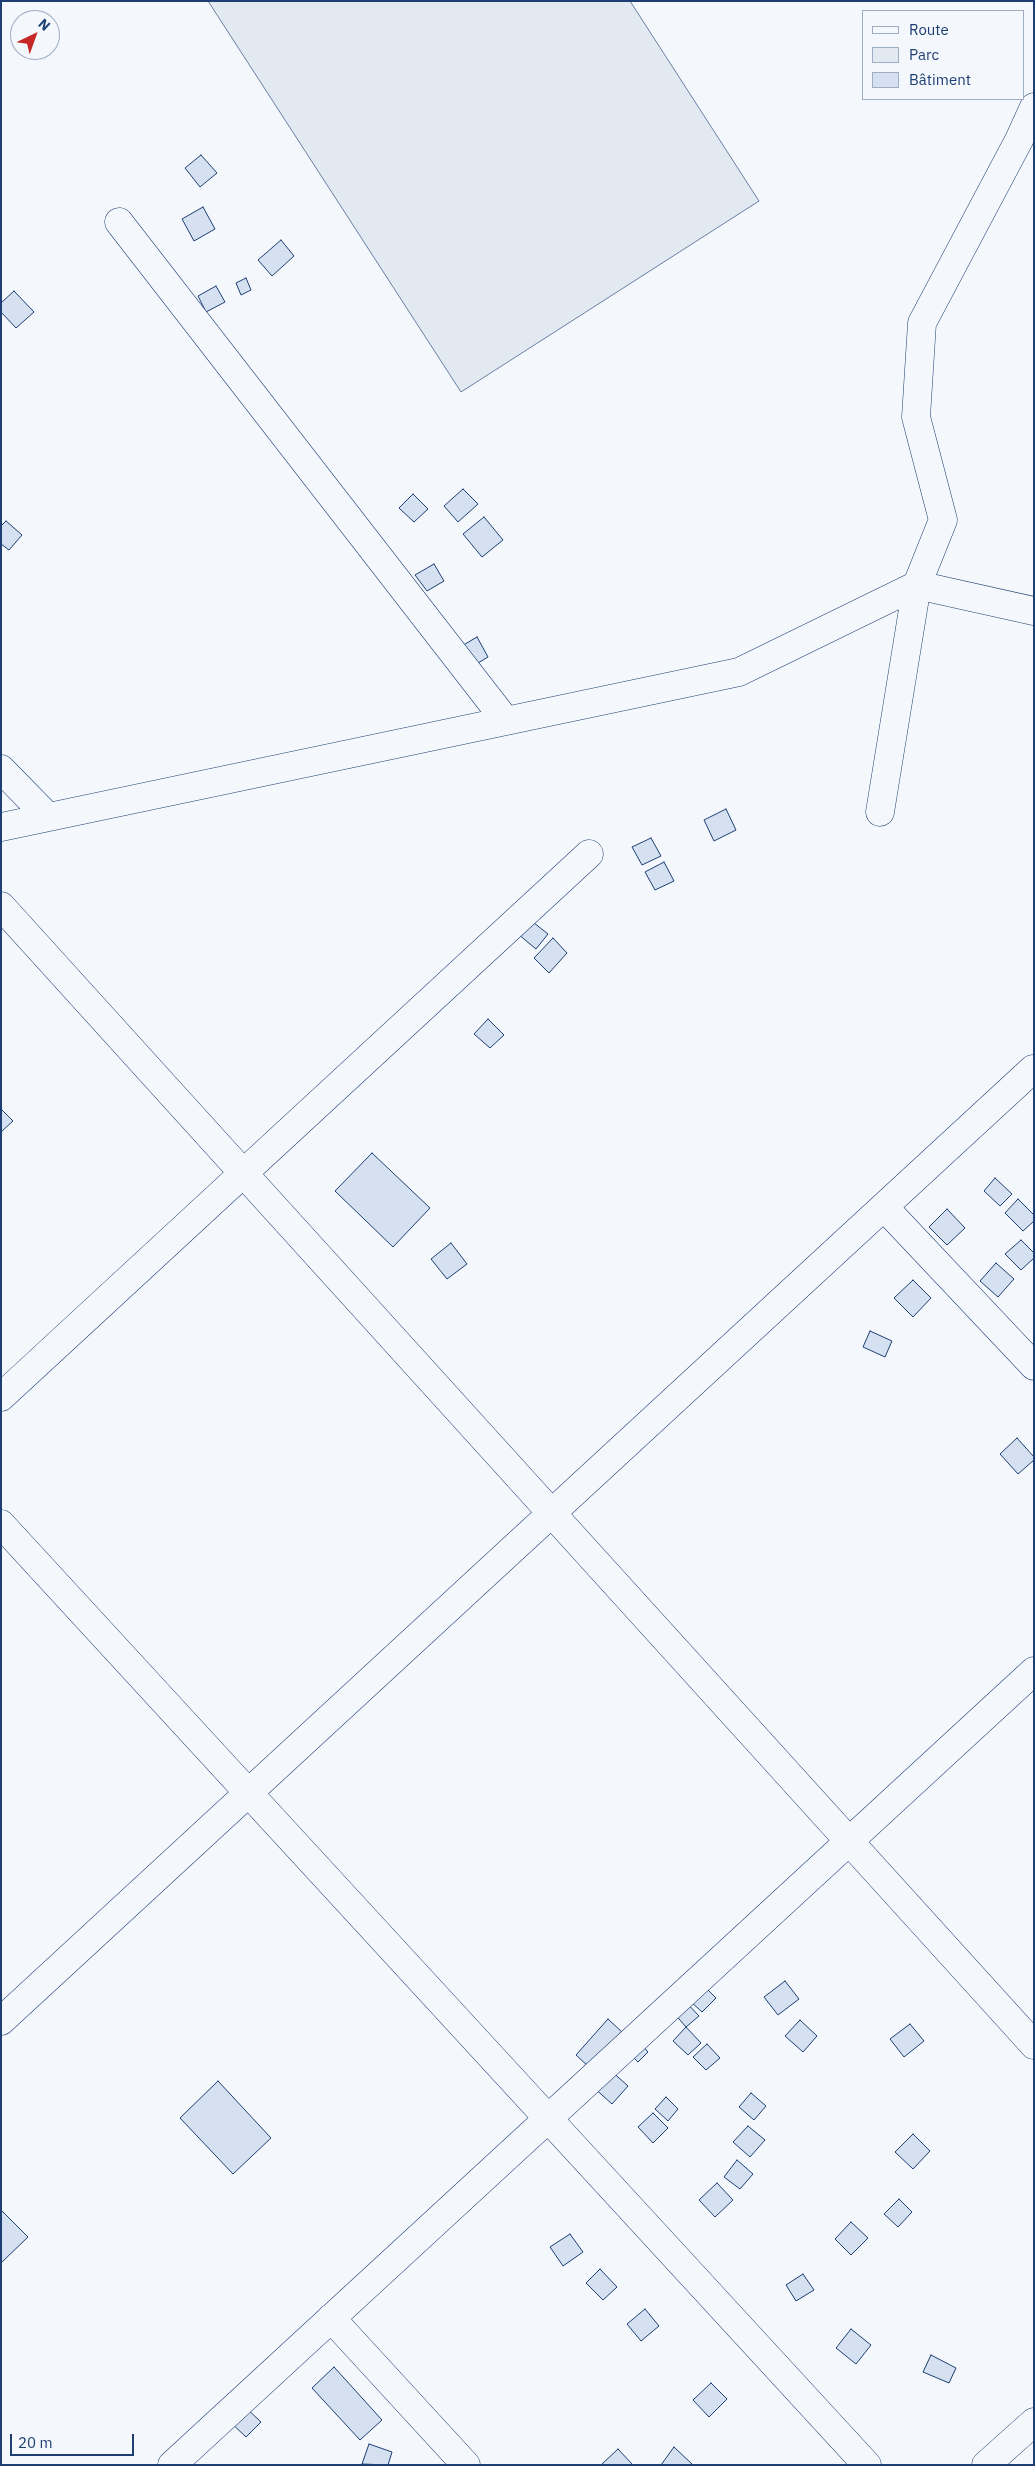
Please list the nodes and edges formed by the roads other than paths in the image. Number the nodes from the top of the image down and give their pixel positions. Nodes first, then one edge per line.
1 (1034, 107) edge
2 (119, 222) dead end
3 (917, 585) junction
4 (1034, 610) edge
5 (506, 721) junction
6 (1, 769) edge
7 (880, 812) dead end
8 (48, 817) junction
9 (1, 827) edge
10 (589, 854) dead end
11 (1, 906) edge
12 (1033, 1069) edge
13 (243, 1174) junction
14 (884, 1206) junction
15 (1034, 1366) edge
16 (1, 1397) edge
17 (551, 1513) junction
18 (1, 1524) edge
19 (1034, 1671) edge
20 (249, 1793) junction
21 (850, 1841) junction
22 (1, 2021) edge
23 (1034, 2045) edge
24 (548, 2118) junction
25 (331, 2318) junction
26 (1034, 2422) edge
27 (172, 2465) edge
28 (466, 2465) edge
29 (867, 2465) edge
30 (986, 2465) edge

1 - 3 street
2 - 5 street
3 - 4 street
3 - 5 street
3 - 7 street
5 - 8 street
6 - 8 street
8 - 9 street
10 - 13 street
11 - 13 street
12 - 14 street
13 - 16 street
13 - 17 street
14 - 15 street
14 - 17 street
17 - 20 street
17 - 21 street
18 - 20 street
19 - 21 street
20 - 22 street
20 - 24 street
21 - 23 street
21 - 24 street
24 - 25 street
24 - 29 street
25 - 27 street
25 - 28 street
26 - 30 street

